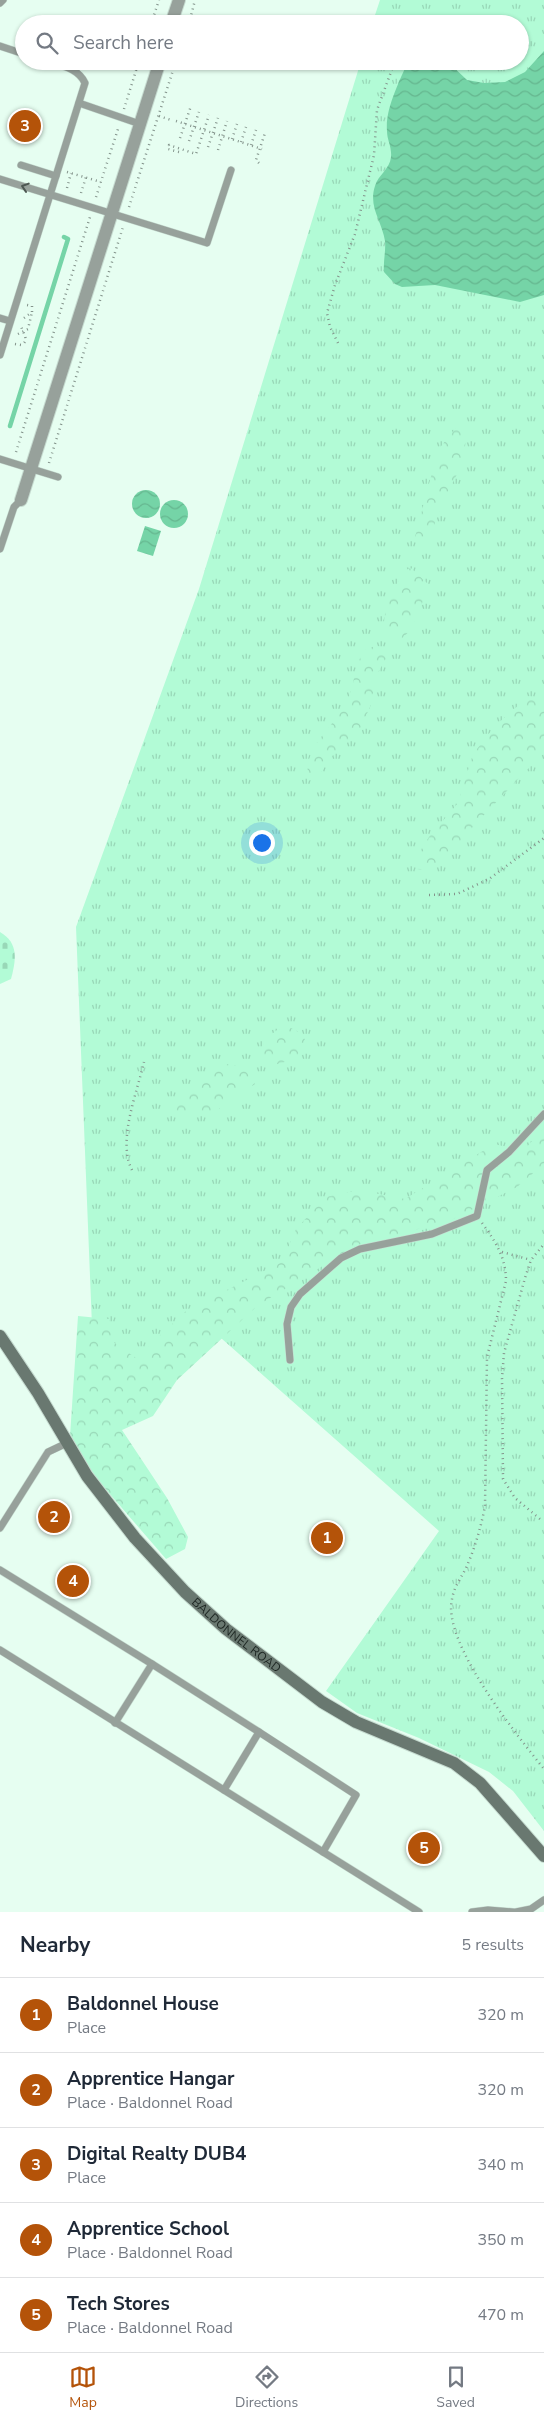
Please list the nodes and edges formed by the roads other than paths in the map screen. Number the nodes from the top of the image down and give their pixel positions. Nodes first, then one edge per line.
1 (3, 0) edge
2 (179, 0) edge
3 (0, 3) edge
4 (175, 15) edge
5 (0, 46) edge
6 (15, 51) edge
7 (74, 70) edge
8 (157, 70) edge
9 (79, 103) junction
10 (140, 124) junction
11 (21, 165) dead end
12 (231, 170) dead end
13 (56, 176) junction
14 (0, 179) edge
15 (50, 195) junction
16 (113, 213) junction
17 (0, 318) edge
18 (10, 321) junction
19 (0, 355) edge
20 (0, 459) edge
21 (31, 469) junction
22 (58, 477) dead end
23 (21, 500) joint
24 (0, 549) edge
25 (544, 1114) edge
26 (0, 1336) edge
27 (290, 1360) dead end
28 (67, 1443) junction
29 (0, 1528) edge
30 (0, 1570) edge
31 (0, 1650) edge
32 (152, 1664) junction
33 (115, 1723) junction
34 (259, 1732) junction
35 (224, 1790) junction
36 (323, 1852) junction
37 (544, 1856) edge
38 (544, 1900) edge
39 (419, 1912) edge
40 (472, 1912) edge
41 (514, 1912) edge

1 - 3 lane
2 - 4 street
5 - 6 lane
7 - 9 lane
8 - 10 street
9 - 10 lane
9 - 13 lane
10 - 16 street
11 - 13 lane
12 - 16 lane
13 - 15 lane
15 -> 14 lane
15 - 16 lane
15 - 18 lane
16 - 21 street
17 - 18 lane
18 - 19 lane
20 - 21 lane
21 - 22 lane
21 - 23 street
23 - 24 lane
25 - 27 lane
26 - 28 street, BALDONNEL ROAD
28 - 29 lane
28 - 37 street, BALDONNEL ROAD
30 - 32 lane
31 - 33 lane
32 - 33 lane
32 - 34 lane
33 - 35 lane
34 - 35 lane
34 - 36 lane
35 - 36 lane
36 - 39 lane
38 - 41 lane
40 - 41 lane

